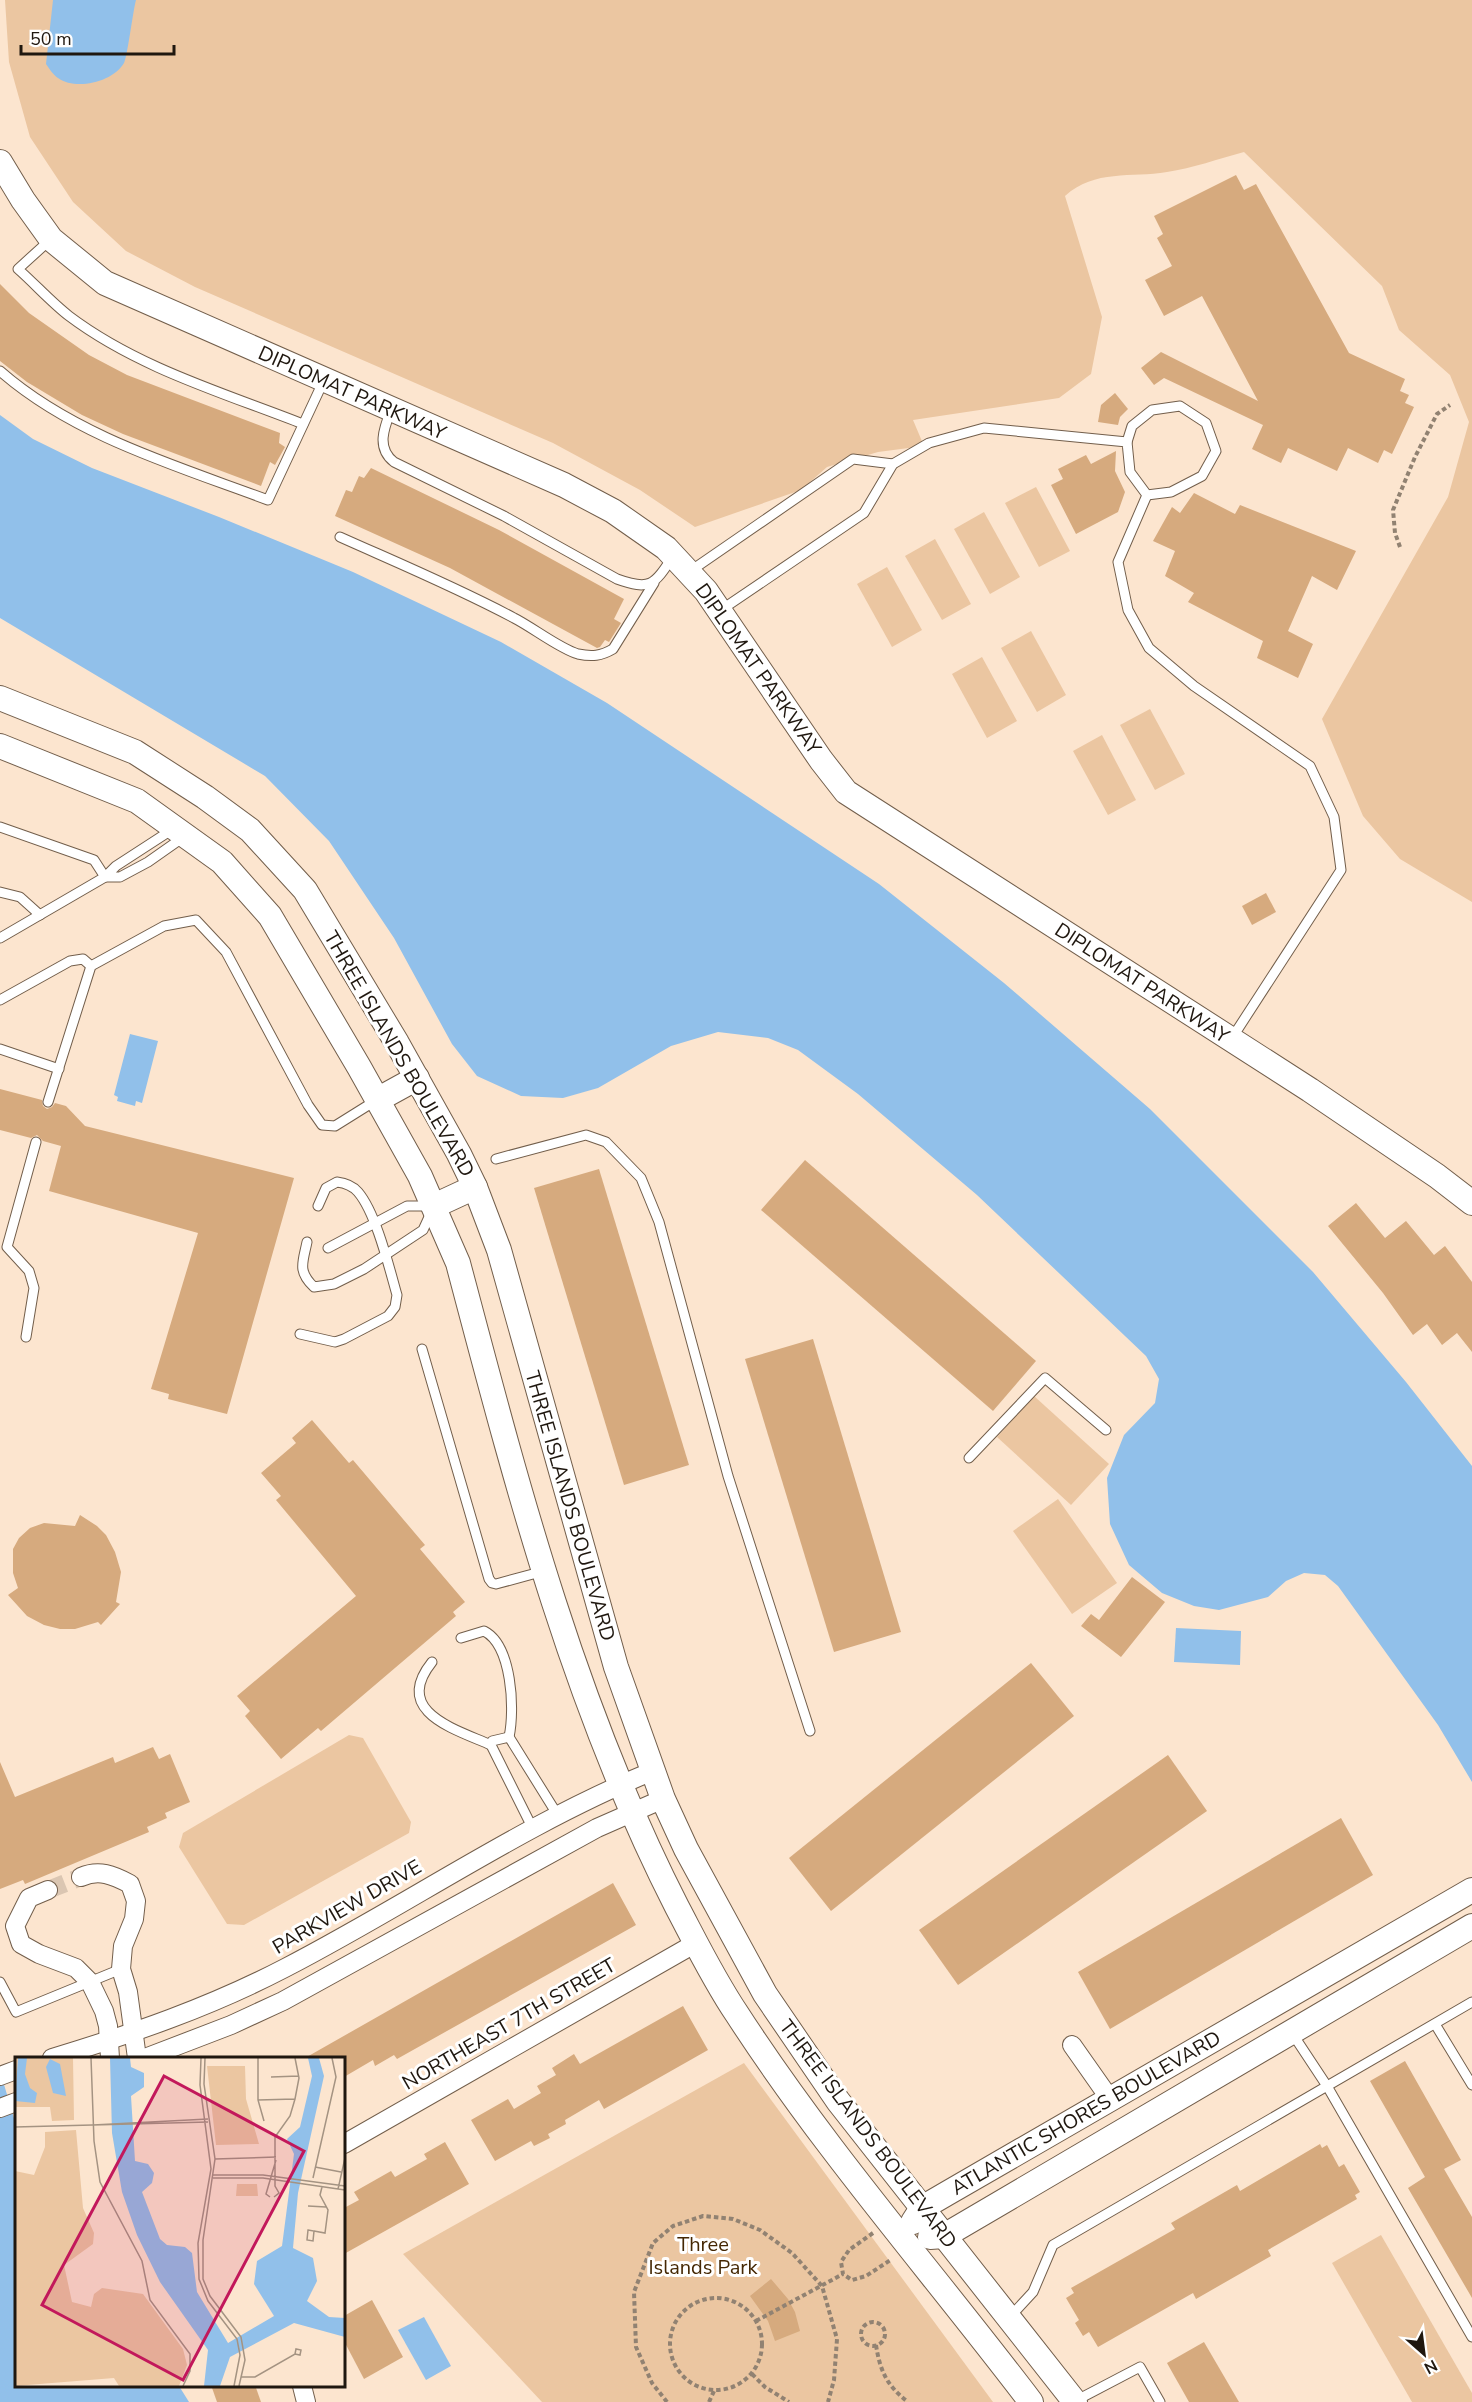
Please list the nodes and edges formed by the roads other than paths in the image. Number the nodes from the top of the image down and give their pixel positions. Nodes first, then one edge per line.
1 (4, 177) edge
2 (51, 239) junction
3 (0, 371) edge
4 (324, 380) junction
5 (391, 409) junction
6 (303, 424) junction
7 (1127, 442) junction
8 (893, 464) junction
9 (1147, 495) junction
10 (340, 537) dead end
11 (681, 564) junction
12 (654, 584) junction
13 (721, 610) junction
14 (0, 698) edge
15 (0, 746) edge
16 (0, 827) edge
17 (180, 832) junction
18 (105, 877) junction
19 (0, 892) edge
20 (40, 915) junction
21 (0, 938) edge
22 (91, 966) junction
23 (0, 1000) edge
24 (1231, 1040) junction
25 (0, 1049) edge
26 (59, 1069) junction
27 (417, 1078) junction
28 (377, 1100) junction
29 (48, 1102) dead end
30 (36, 1142) dead end
31 (496, 1159) dead end
32 (474, 1187) junction
33 (1472, 1203) edge
34 (318, 1206) dead end
35 (434, 1206) junction
36 (374, 1224) junction
37 (307, 1242) dead end
38 (328, 1248) dead end
39 (385, 1255) junction
40 (300, 1334) dead end
41 (26, 1337) dead end
42 (422, 1349) dead end
43 (1106, 1430) dead end
44 (969, 1458) dead end
45 (544, 1570) junction
46 (460, 1638) dead end
47 (432, 1662) dead end
48 (810, 1731) dead end
49 (509, 1737) junction
50 (491, 1745) junction
51 (653, 1771) junction
52 (621, 1784) junction
53 (663, 1799) junction
54 (632, 1812) junction
55 (557, 1814) junction
56 (532, 1827) junction
57 (81, 1877) tunnel mouth
58 (48, 1890) tunnel mouth
59 (1472, 1890) edge
60 (1472, 1926) edge
61 (696, 1943) junction
62 (121, 1969) junction
63 (0, 1982) edge
64 (90, 1982) junction
65 (219, 1999) junction
66 (1472, 2002) edge
67 (1435, 2024) junction
68 (231, 2025) junction
69 (1292, 2033) junction
70 (133, 2034) junction
71 (1072, 2045) dead end
72 (109, 2050) edge
73 (59, 2057) edge
74 (137, 2057) edge
75 (148, 2057) edge
76 (15, 2070) edge
77 (0, 2076) edge
78 (1472, 2085) edge
79 (1327, 2086) junction
80 (1110, 2099) junction
81 (15, 2102) edge
82 (0, 2108) edge
83 (345, 2143) edge
84 (922, 2208) junction
85 (901, 2235) junction
86 (944, 2236) junction
87 (1009, 2318) junction
88 (1472, 2337) edge
89 (302, 2387) edge
90 (306, 2402) edge
91 (1031, 2402) edge
92 (1075, 2402) edge
93 (1160, 2402) edge

1 - 2 street, DIPLOMAT PARKWAY
2 - 4 street, DIPLOMAT PARKWAY
2 - 6 lane
3 - 6 lane
4 - 5 street, DIPLOMAT PARKWAY
4 - 6 lane
5 - 11 street, DIPLOMAT PARKWAY
5 - 12 lane
7 - 8 lane
7 - 9 lane
7 - 9 lane
8 - 11 lane
8 - 13 lane
9 - 24 lane
10 - 12 lane
11 - 12 lane
11 - 13 street, DIPLOMAT PARKWAY
13 - 24 street, DIPLOMAT PARKWAY
14 - 27 street, THREE ISLANDS BOULEVARD
15 - 17 street, THREE ISLANDS BOULEVARD
16 - 18 lane
17 - 18 lane
17 - 28 street, THREE ISLANDS BOULEVARD
18 - 20 lane
19 - 20 lane
20 - 21 lane
22 - 23 lane
22 - 26 lane
22 - 28 lane
24 - 33 street, DIPLOMAT PARKWAY
25 - 26 lane
26 - 29 lane
27 - 28 street
27 - 32 street, THREE ISLANDS BOULEVARD
28 - 35 street, THREE ISLANDS BOULEVARD
30 - 41 lane
31 - 48 lane
32 - 35 street
32 - 51 street, THREE ISLANDS BOULEVARD
34 - 36 lane
35 - 36 lane
35 - 39 lane
35 - 45 street, THREE ISLANDS BOULEVARD
36 - 38 lane
36 - 39 lane
37 - 39 lane
39 - 40 lane
42 - 45 lane
43 - 44 lane
45 - 52 street, THREE ISLANDS BOULEVARD
46 - 49 lane
47 - 50 lane
49 - 50 lane
49 - 55 lane
50 - 56 lane
51 - 52 street, PARKVIEW DRIVE
51 - 53 street, THREE ISLANDS BOULEVARD
52 - 54 street, THREE ISLANDS BOULEVARD
52 - 55 street, PARKVIEW DRIVE
53 - 54 street
53 - 84 street, THREE ISLANDS BOULEVARD
54 - 61 street, THREE ISLANDS BOULEVARD
54 - 68 street
55 - 56 street, PARKVIEW DRIVE
56 - 65 street, PARKVIEW DRIVE
57 - 62 street
58 - 64 street
59 - 80 street, ATLANTIC SHORES BOULEVARD
60 - 69 street, ATLANTIC SHORES BOULEVARD
61 - 83 street, NORTHEAST 7TH STREET
61 - 85 street, THREE ISLANDS BOULEVARD
62 - 64 lane
62 - 70 street
63 - 64 lane
64 - 72 street
65 - 68 street
65 - 70 street, PARKVIEW DRIVE
66 - 67 lane
67 - 78 lane
67 - 79 lane
68 - 75 street
69 - 79 lane
69 - 86 street, ATLANTIC SHORES BOULEVARD
70 - 72 street, PARKVIEW DRIVE
70 - 74 street
71 - 80 street
72 - 73 street, PARKVIEW DRIVE
76 - 77 street
79 - 87 lane
79 - 88 lane
80 - 84 street, ATLANTIC SHORES BOULEVARD
81 - 82 street
84 - 85 street, ATLANTIC SHORES BOULEVARD
84 - 86 street, THREE ISLANDS BOULEVARD
85 - 86 street, ATLANTIC SHORES BOULEVARD
85 - 91 street, THREE ISLANDS BOULEVARD
86 - 87 street, THREE ISLANDS BOULEVARD
87 - 92 street, THREE ISLANDS BOULEVARD
89 - 90 street
92 - 93 lane

